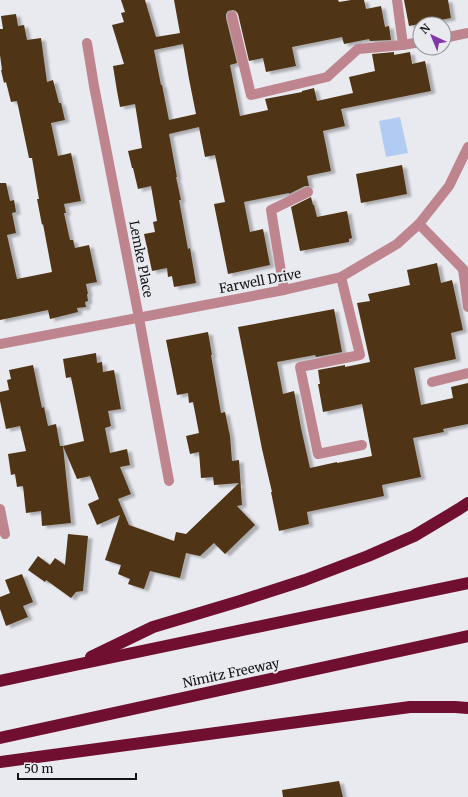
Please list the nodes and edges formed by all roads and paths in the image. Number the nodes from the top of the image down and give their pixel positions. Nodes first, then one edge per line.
1 (397, 0) edge
2 (232, 16) dead end
3 (468, 33) edge
4 (452, 36) edge
5 (87, 43) dead end
6 (412, 43) edge
7 (403, 45) junction
8 (468, 147) edge
9 (308, 192) dead end
10 (419, 224) junction
11 (341, 277) junction
12 (466, 281) edge
13 (284, 290) junction
14 (468, 307) edge
15 (139, 318) junction
16 (0, 344) edge
17 (468, 373) edge
18 (432, 382) dead end
19 (362, 445) dead end
20 (169, 481) dead end
21 (468, 503) edge
22 (0, 509) edge
23 (5, 534) dead end
24 (468, 583) edge
25 (468, 636) edge
26 (75, 664) junction
27 (0, 681) edge
28 (468, 708) edge
29 (0, 738) edge
30 (0, 762) edge

1 - 7 street
2 - 7 street
3 - 4 street
5 - 15 street, Lemke Place
6 - 7 street
8 - 10 street, Farwell Drive
9 - 13 street
10 - 11 street, Farwell Drive
10 - 12 street
11 - 13 street, Farwell Drive
11 - 19 street
12 - 14 street
13 - 15 street, Farwell Drive
15 - 16 street, Farwell Drive
15 - 20 street, Lemke Place
17 - 18 street
21 - 26 highway
22 - 23 street
24 - 26 highway
25 - 29 highway, Nimitz Freeway
26 - 27 highway
28 - 30 highway

